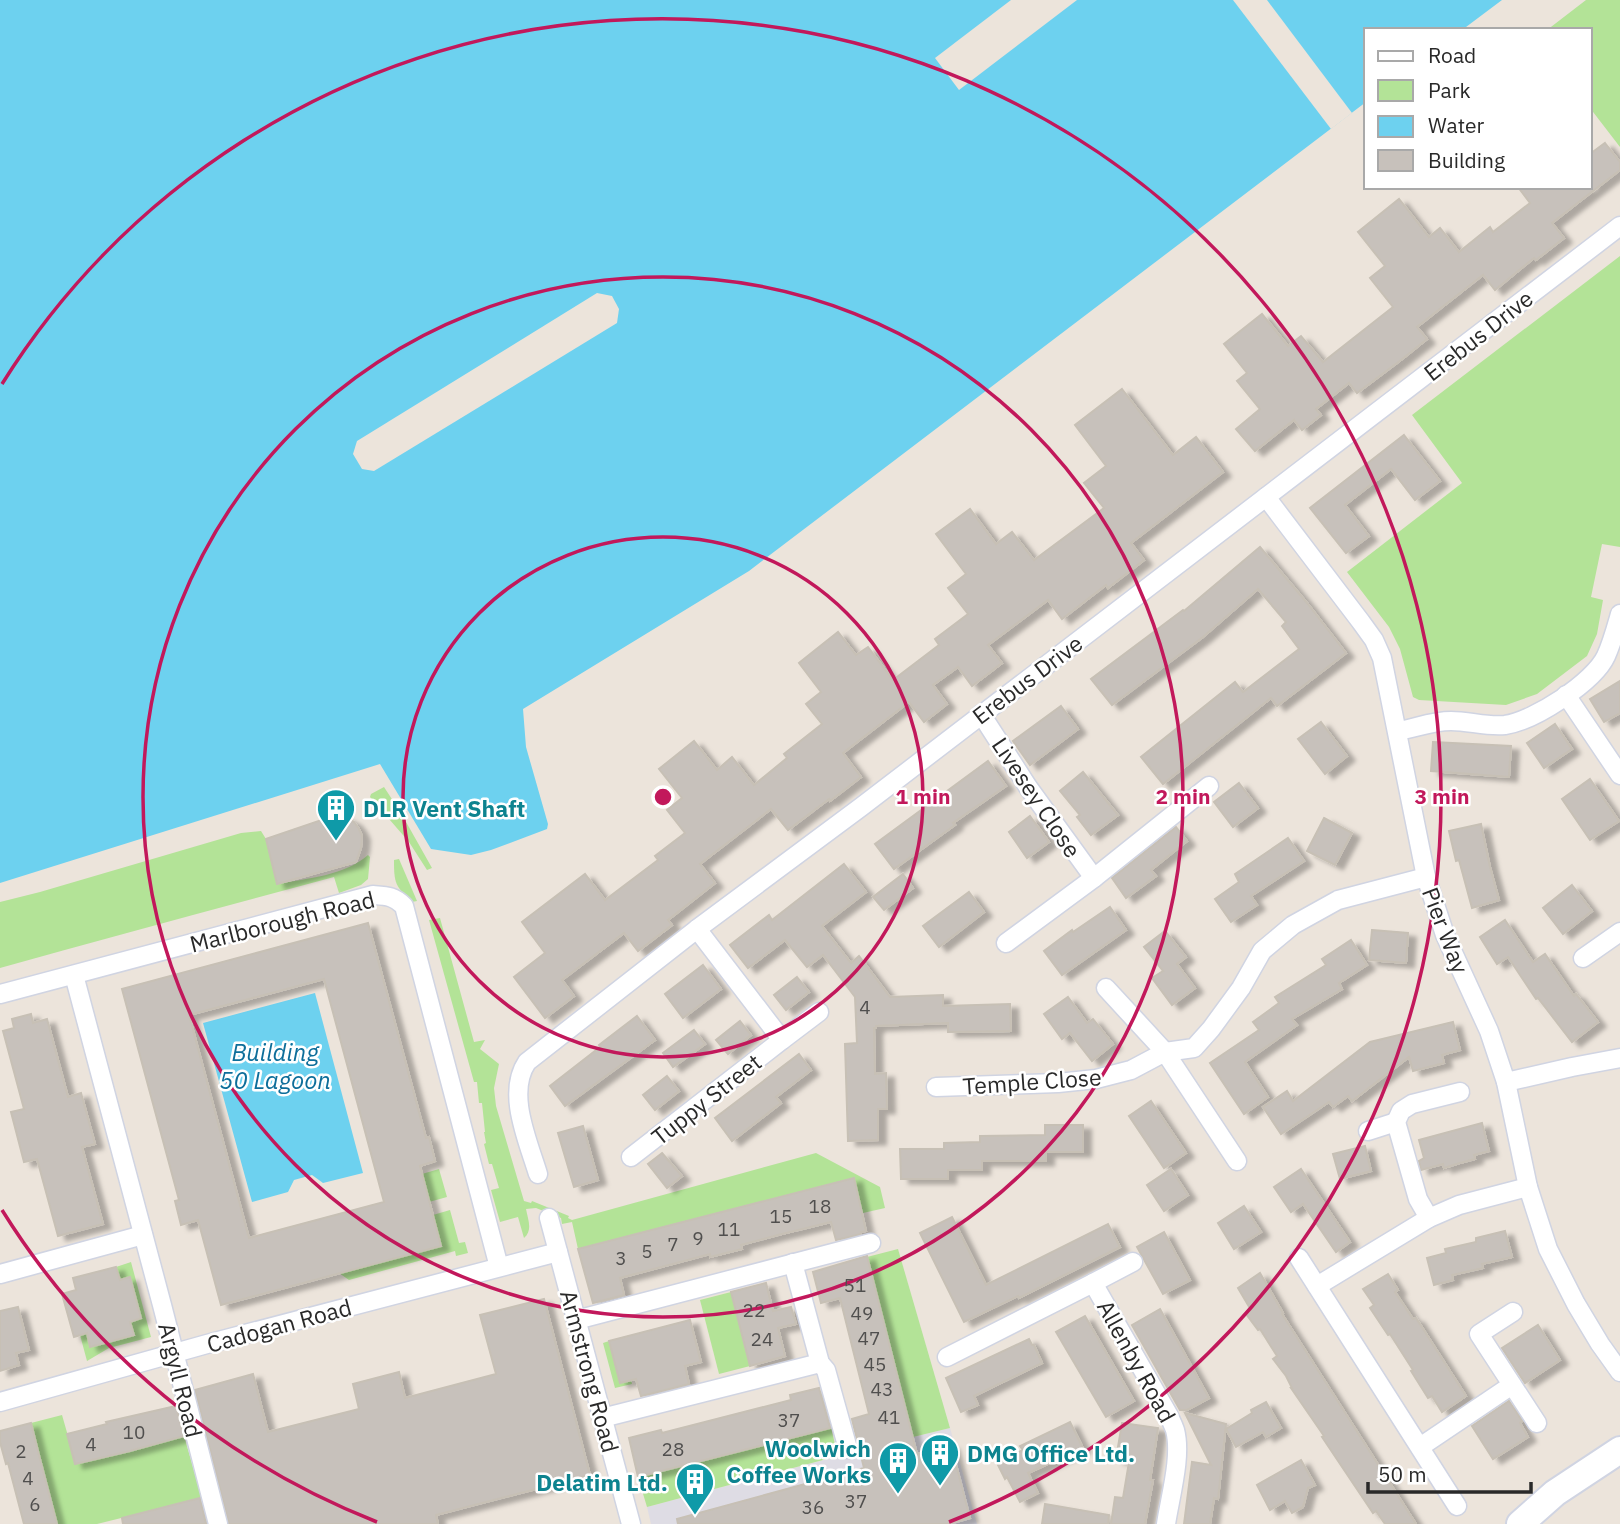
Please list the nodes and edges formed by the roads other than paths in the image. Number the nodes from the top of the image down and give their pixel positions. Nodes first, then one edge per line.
1 (1620, 226) edge
2 (1266, 497) junction
3 (1620, 614) edge
4 (1566, 695) junction
5 (981, 714) junction
6 (1398, 731) junction
7 (1620, 775) edge
8 (1209, 786) dead end
9 (1426, 877) junction
10 (1094, 878) junction
11 (697, 929) junction
12 (1620, 932) edge
13 (1006, 943) dead end
14 (1583, 958) dead end
15 (74, 975) junction
16 (1106, 988) dead end
17 (0, 994) edge
18 (819, 1012) dead end
19 (782, 1040) junction
20 (1165, 1052) junction
21 (1620, 1058) edge
22 (1506, 1082) junction
23 (936, 1087) dead end
24 (1460, 1092) dead end
25 (1396, 1122) junction
26 (1368, 1131) dead end
27 (631, 1157) dead end
28 (1237, 1161) dead end
29 (538, 1174) dead end
30 (1528, 1187) junction
31 (549, 1218) dead end
32 (1429, 1218) junction
33 (143, 1235) junction
34 (871, 1243) dead end
35 (558, 1252) junction
36 (1299, 1258) dead end
37 (1133, 1262) dead end
38 (793, 1263) junction
39 (499, 1267) junction
40 (0, 1273) edge
41 (1093, 1283) junction
42 (1318, 1286) junction
43 (1513, 1312) dead end
44 (576, 1320) junction
45 (173, 1353) junction
46 (947, 1357) dead end
47 (820, 1363) junction
48 (1620, 1372) edge
49 (1512, 1385) junction
50 (0, 1402) edge
51 (602, 1418) junction
52 (1537, 1423) dead end
53 (1420, 1447) junction
54 (848, 1449) dead end
55 (1620, 1450) edge
56 (1457, 1506) dead end
57 (218, 1524) edge
58 (631, 1524) edge
59 (1166, 1524) edge
60 (1520, 1524) edge

1 - 2 street, Erebus Drive
2 - 5 street, Erebus Drive
2 - 6 street, Pier Way
3 - 4 street
4 - 6 street
4 - 7 street
5 - 10 street, Livesey Close
5 - 11 street, Erebus Drive
6 - 9 street, Pier Way
8 - 10 street, Livesey Close
9 - 20 street, Temple Close
9 - 22 street, Pier Way
10 - 13 street, Livesey Close
11 - 19 street, Tuppy Street
11 - 29 street, Erebus Drive
12 - 14 street
15 - 17 street, Marlborough Road
15 - 33 street, Argyll Road
15 - 39 street, Marlborough Road
16 - 20 street
18 - 19 street, Tuppy Street
19 - 27 street, Tuppy Street
20 - 23 street, Temple Close
20 - 28 street
21 - 22 street
22 - 30 street, Pier Way
24 - 25 street
25 - 26 street
25 - 32 street
30 - 32 street
30 - 48 street, Pier Way
31 - 35 street, Armstrong Road
32 - 42 street
33 - 40 street
33 - 45 street, Argyll Road
34 - 38 street
35 - 39 street, Cadogan Road
35 - 44 street, Armstrong Road
36 - 42 street
37 - 41 street, Allenby Road
38 - 44 street
38 - 47 street
39 - 45 street, Cadogan Road
41 - 46 street, Allenby Road
41 - 59 street, Allenby Road
42 - 53 street
43 - 49 street
44 - 51 street, Armstrong Road
45 - 50 street, Cadogan Road
45 - 57 street, Argyll Road
47 - 51 street
47 - 54 street
49 - 52 street
49 - 53 street
51 - 58 street, Armstrong Road
53 - 56 street
55 - 60 street

